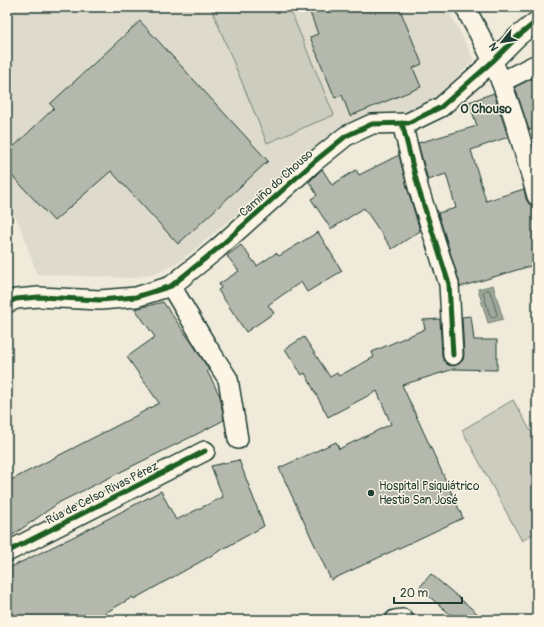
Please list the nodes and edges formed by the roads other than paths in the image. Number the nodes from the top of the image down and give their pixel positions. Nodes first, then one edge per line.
1 (465, 7) edge
2 (537, 21) edge
3 (493, 61) junction
4 (537, 64) edge
5 (501, 82) junction
6 (402, 123) junction
7 (537, 196) edge
8 (171, 286) junction
9 (7, 302) edge
10 (453, 355) dead end
11 (238, 439) dead end
12 (205, 451) dead end
13 (7, 552) edge

1 - 3 street
2 - 3 street, Camiño do Chouso
3 - 5 street
3 - 6 street, Camiño do Chouso
4 - 5 street
5 - 7 street
6 - 8 street, Camiño do Chouso
6 - 10 street
8 - 9 street, Camiño do Chouso
8 - 11 street
12 - 13 street, Rúa de Celso Rivas Pérez

